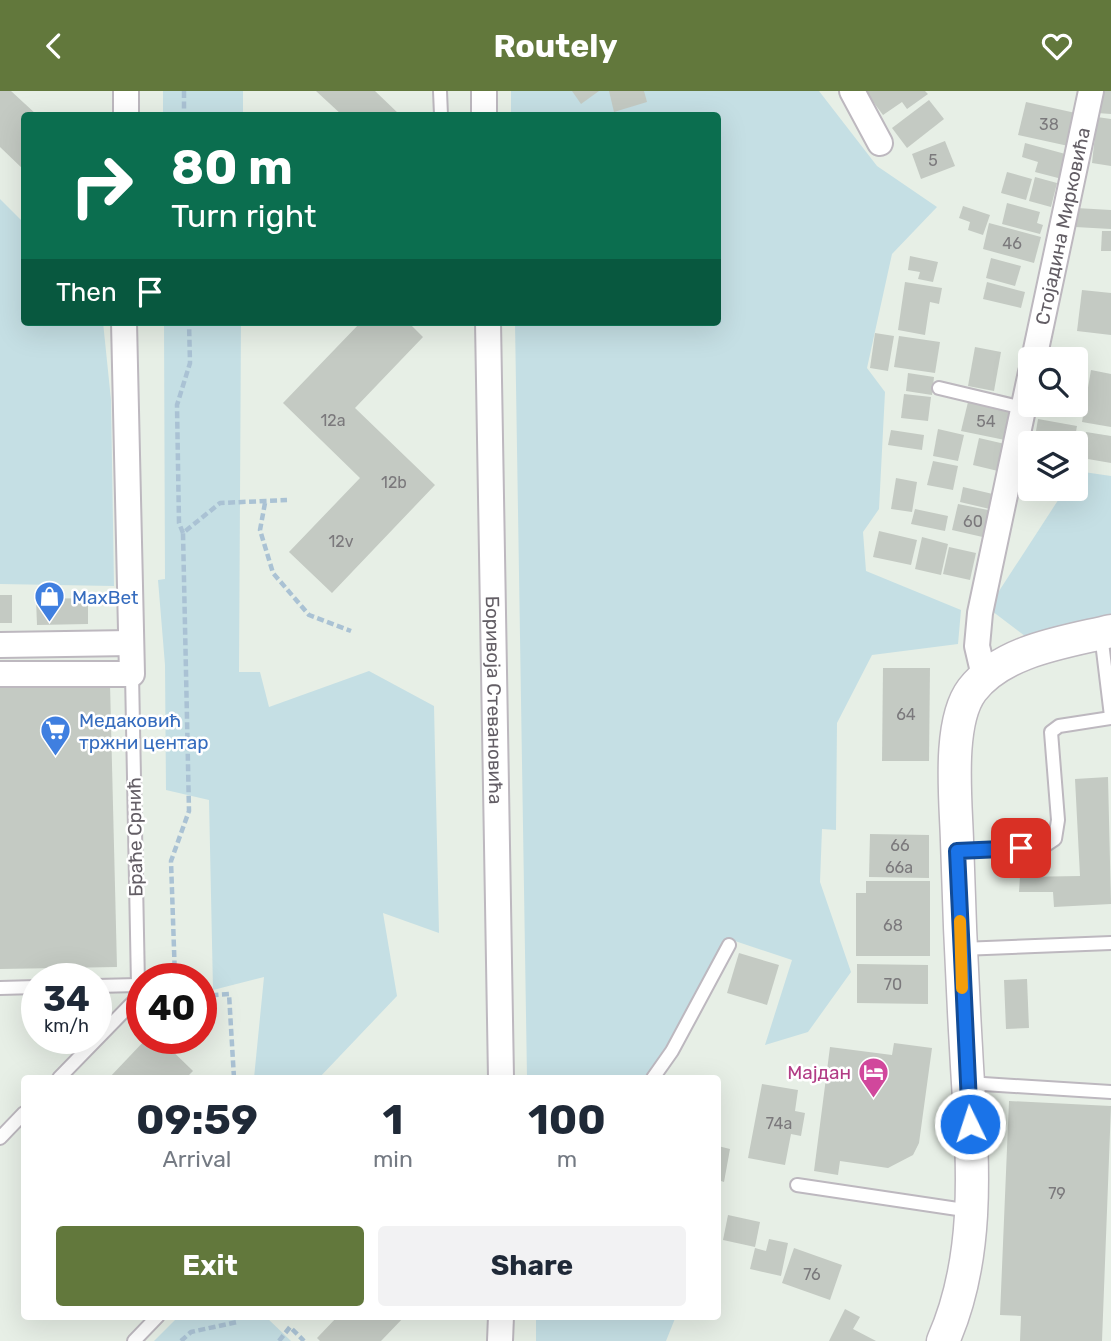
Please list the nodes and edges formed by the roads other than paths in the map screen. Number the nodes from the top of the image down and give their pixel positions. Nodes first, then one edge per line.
1 (126, 91) edge
2 (440, 91) edge
3 (484, 91) edge
4 (852, 91) edge
5 (1091, 91) edge
6 (126, 112) edge
7 (441, 112) edge
8 (484, 112) edge
9 (880, 143) dead end
10 (124, 326) edge
11 (488, 326) edge
12 (1037, 347) edge
13 (939, 388) dead end
14 (1018, 407) edge
15 (1021, 417) edge
16 (1106, 632) edge
17 (131, 643) junction
18 (0, 645) edge
19 (0, 674) edge
20 (132, 674) junction
21 (984, 676) junction
22 (1111, 717) edge
23 (957, 851) junction
24 (1111, 943) edge
25 (729, 946) dead end
26 (961, 949) junction
27 (138, 963) edge
28 (21, 987) edge
29 (0, 988) edge
30 (126, 1009) edge
31 (62, 1075) edge
32 (501, 1075) edge
33 (655, 1075) edge
34 (968, 1083) junction
35 (1111, 1092) edge
36 (21, 1116) edge
37 (0, 1138) edge
38 (797, 1185) dead end
39 (971, 1212) junction
40 (155, 1320) edge
41 (501, 1320) edge
42 (134, 1341) edge
43 (500, 1341) edge
44 (943, 1341) edge

1 - 6 street
2 - 7 lane
3 - 8 street
4 - 9 street
5 - 12 street, Стојадина Мирковића
10 - 17 street, Браће Срнић
11 - 32 street, Боривоја Стевановића
13 - 14 lane
15 - 21 street
16 - 21 street
16 - 22 lane
17 - 18 street
17 - 20 street, Браће Срнић
19 - 20 street
20 - 27 lane, Браће Срнић
21 - 23 street
22 - 23 lane
23 - 26 street
24 - 26 lane
25 - 33 lane
26 - 34 street
28 - 29 lane
30 - 31 lane, Браће Срнић
34 - 35 lane
34 - 39 street
36 - 37 lane
38 - 39 lane
39 - 44 street
40 - 42 lane
41 - 43 street

